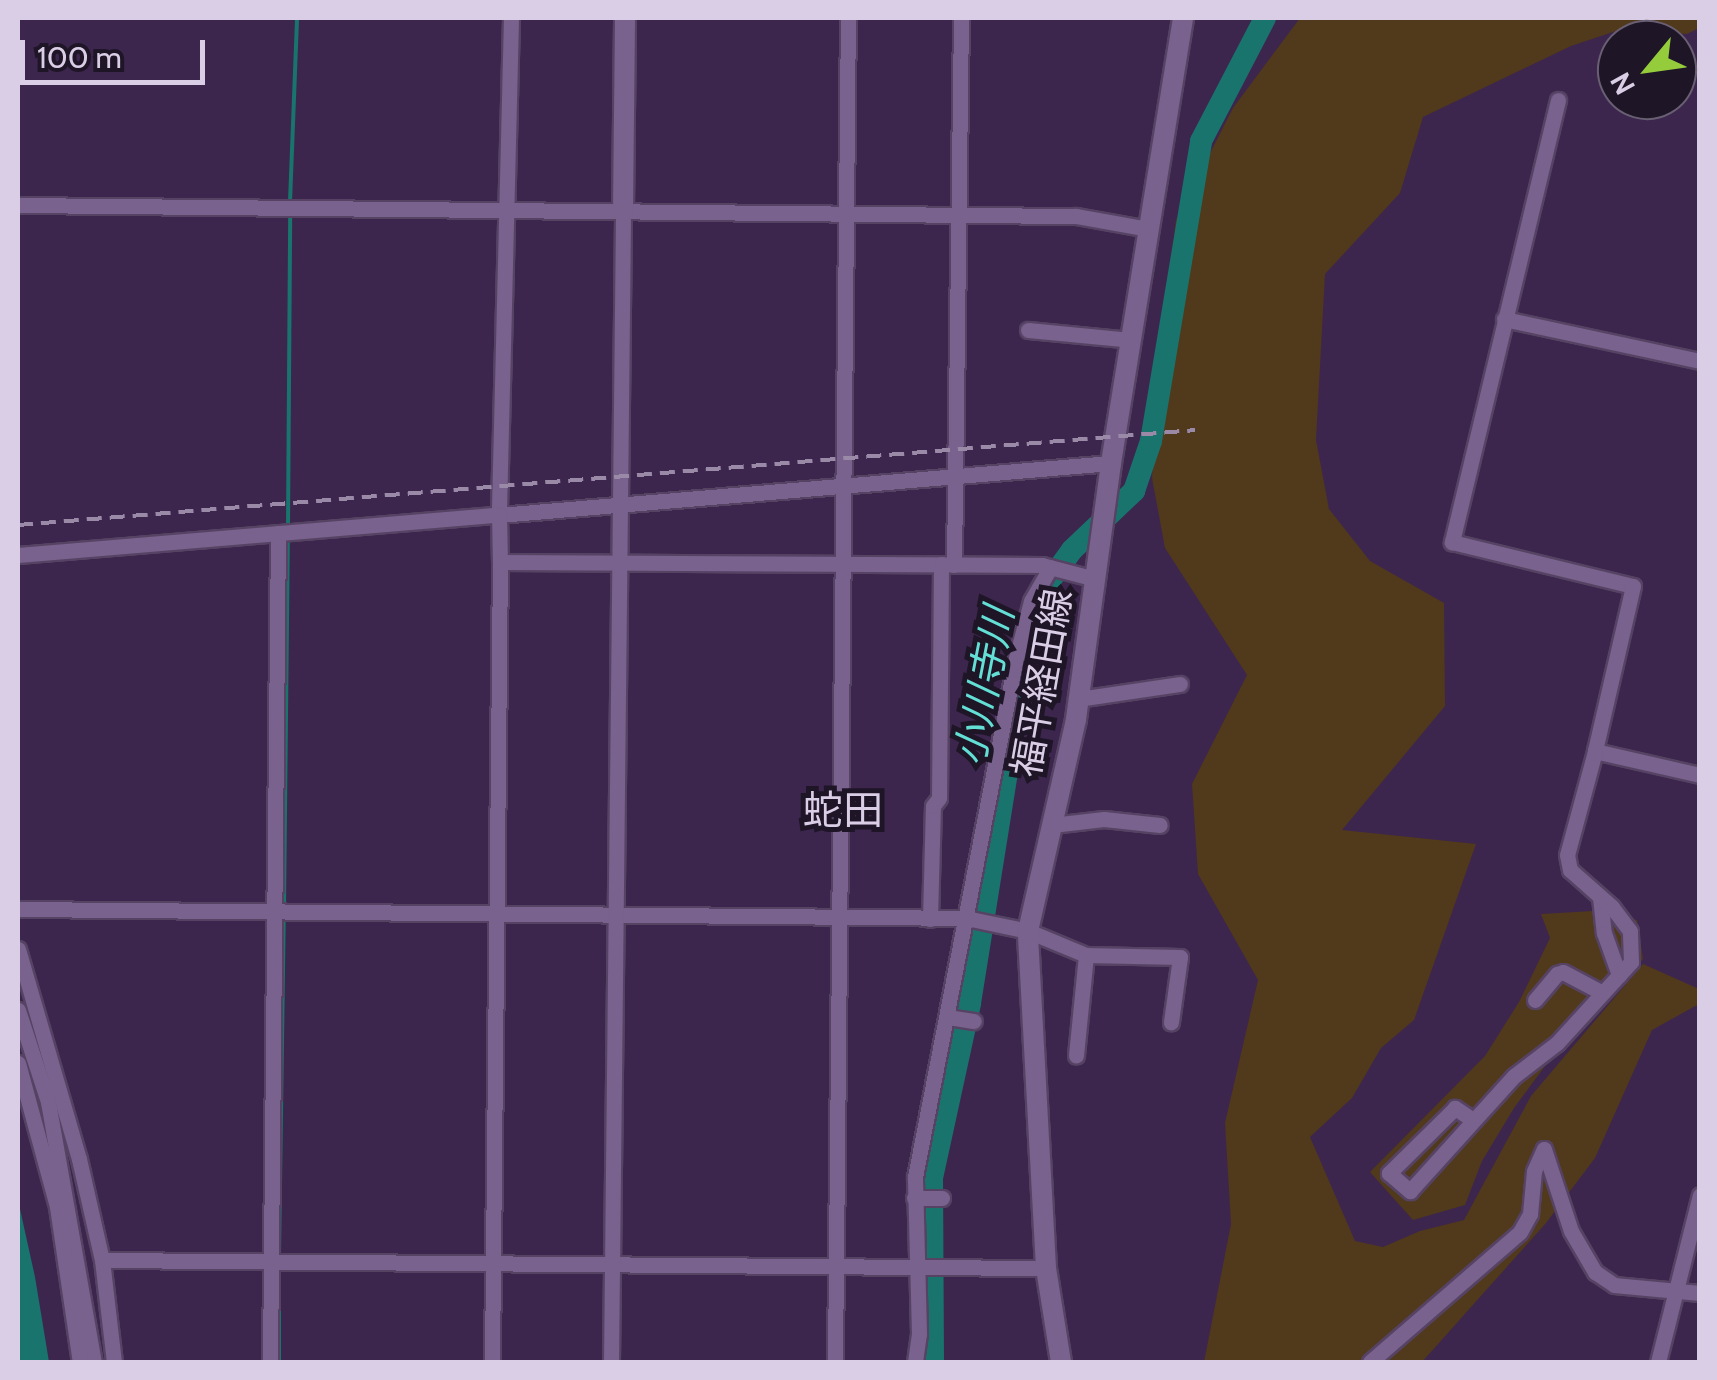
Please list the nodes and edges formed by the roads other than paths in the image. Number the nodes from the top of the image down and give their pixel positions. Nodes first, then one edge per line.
1 (512, 18) edge
2 (625, 18) edge
3 (848, 18) edge
4 (960, 18) edge
5 (1184, 18) edge
6 (1558, 100) dead end
7 (18, 205) edge
8 (505, 210) junction
9 (623, 211) junction
10 (845, 214) junction
11 (957, 214) junction
12 (1150, 229) junction
13 (1504, 319) junction
14 (1028, 330) dead end
15 (1131, 340) junction
16 (1700, 361) edge
17 (1111, 463) junction
18 (952, 476) junction
19 (843, 486) junction
20 (620, 503) junction
21 (499, 515) junction
22 (278, 534) junction
23 (18, 555) edge
24 (620, 560) junction
25 (500, 562) junction
26 (843, 564) junction
27 (948, 564) junction
28 (1051, 568) junction
29 (1096, 572) junction
30 (1180, 684) dead end
31 (1078, 699) junction
32 (1595, 751) junction
33 (1700, 775) edge
34 (1052, 824) junction
35 (1160, 825) dead end
36 (1600, 897) junction
37 (18, 910) edge
38 (274, 912) junction
39 (498, 913) junction
40 (614, 914) junction
41 (840, 918) junction
42 (966, 918) junction
43 (930, 919) junction
44 (1028, 931) junction
45 (18, 949) edge
46 (1086, 955) junction
47 (1619, 975) junction
48 (1601, 992) junction
49 (1535, 1000) dead end
50 (18, 1010) edge
51 (948, 1017) junction
52 (974, 1022) dead end
53 (1171, 1022) dead end
54 (1076, 1056) dead end
55 (18, 1063) edge
56 (1474, 1120) junction
57 (1700, 1195) edge
58 (914, 1198) junction
59 (942, 1198) dead end
60 (102, 1260) junction
61 (272, 1260) junction
62 (493, 1263) junction
63 (612, 1264) junction
64 (836, 1266) junction
65 (921, 1267) junction
66 (1046, 1268) junction
67 (1675, 1292) junction
68 (1700, 1294) edge
69 (80, 1362) edge
70 (94, 1362) edge
71 (114, 1362) edge
72 (270, 1362) edge
73 (492, 1362) edge
74 (612, 1362) edge
75 (835, 1362) edge
76 (915, 1362) edge
77 (1061, 1362) edge
78 (1370, 1362) edge
79 (1658, 1362) edge

1 - 8 street
2 - 9 main road
3 - 10 street
4 - 11 street
5 - 12 main road, 福平経田線
6 - 13 street
7 - 8 street
8 - 9 street
8 - 21 street
9 - 10 street
9 - 20 street
10 - 11 street
10 - 19 street
11 - 12 street
11 - 18 street
12 - 15 main road, 福平経田線
13 - 16 street
13 - 32 street
14 - 15 street
15 - 17 main road, 福平経田線
17 - 18 street
17 - 29 main road, 福平経田線
18 - 19 street
18 - 27 street
19 - 20 street
19 - 26 street
20 - 21 street
20 - 24 street
21 - 22 street
21 - 25 street
22 - 23 street
22 - 38 street
24 - 25 street
24 - 26 street
24 - 40 street
25 - 39 street
26 - 27 street
26 - 41 street
27 - 28 street
27 - 43 street
28 - 29 street
28 - 42 street
29 - 31 main road, 福平経田線
30 - 31 street
31 - 34 main road, 福平経田線
32 - 33 street
32 - 36 street
34 - 35 street
34 - 44 main road, 福平経田線
36 - 47 street
36 - 47 street
37 - 38 street
38 - 39 street
38 - 61 street
39 - 40 street
39 - 62 street
40 - 41 street
40 - 63 street
41 - 43 street
41 - 64 street
42 - 43 street
42 - 44 street
42 - 51 street
44 - 46 street
44 - 66 main road, 福平経田線
45 - 60 street
46 - 53 street
46 - 54 street
47 - 48 street
48 - 49 street
48 - 56 street
50 - 70 street
51 - 52 street
51 - 58 street
55 - 69 street
56 - 56 street
57 - 67 street
58 - 59 street
58 - 65 street
60 - 61 street
60 - 71 street
61 - 62 street
61 - 72 street
62 - 63 street
62 - 73 street
63 - 64 street
63 - 74 street
64 - 65 street
64 - 75 street
65 - 66 street
65 - 76 street
66 - 77 main road, 福平経田線
67 - 68 street
67 - 78 street
67 - 79 street

